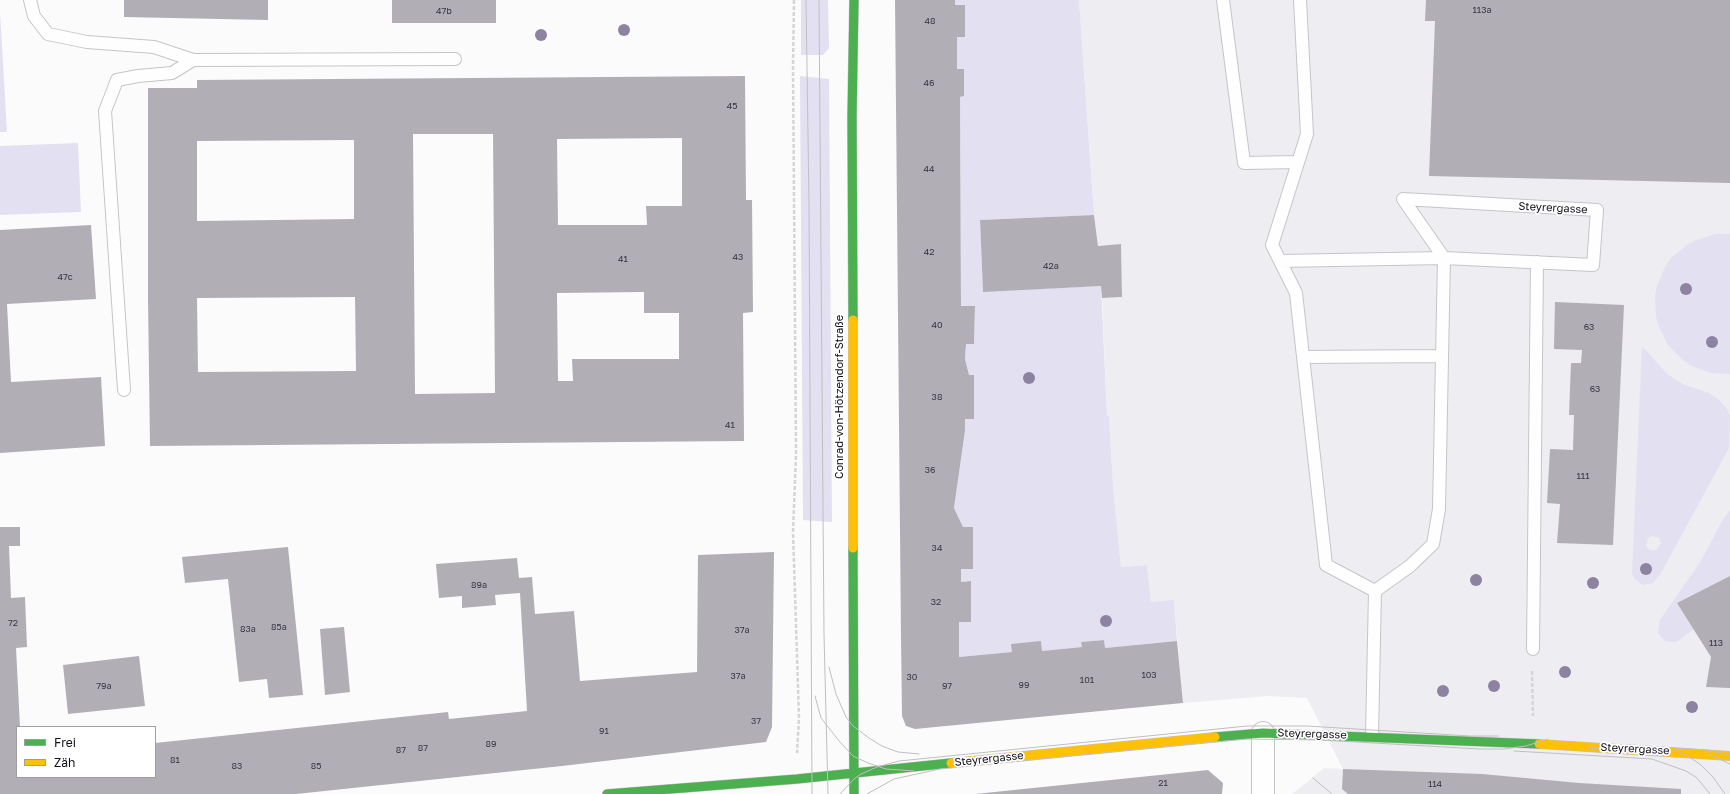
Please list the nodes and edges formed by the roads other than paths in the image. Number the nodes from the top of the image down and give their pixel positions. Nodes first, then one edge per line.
1 (30, 0) edge
2 (854, 0) edge
3 (1223, 0) edge
4 (1300, 0) edge
5 (456, 59) dead end
6 (193, 60) junction
7 (1298, 162) junction
8 (1444, 258) junction
9 (1280, 261) junction
10 (1537, 262) junction
11 (1442, 356) junction
12 (1303, 357) junction
13 (124, 390) dead end
14 (1375, 591) junction
15 (1533, 649) road end
16 (1263, 732) junction
17 (1372, 736) junction
18 (1730, 756) edge
19 (854, 773) junction
20 (607, 794) edge
21 (854, 794) edge
22 (1263, 794) edge

1 - 6 lane
2 - 19 street, Conrad-von-Hötzendorf-Straße
3 - 7 lane
4 - 7 lane
5 - 6 lane
6 - 13 lane
7 - 9 lane
8 - 9 lane, Steyrergasse
8 - 10 lane, Steyrergasse
8 - 10 lane, Steyrergasse
8 - 11 lane
9 - 12 lane
10 - 15 lane
11 - 12 lane
11 - 14 lane
12 - 14 lane
14 - 17 lane
16 - 17 street, Steyrergasse
16 - 19 street, Steyrergasse
16 - 22 street
17 - 18 street, Steyrergasse
19 - 20 street, Steyrergasse
19 - 21 street, Conrad-von-Hötzendorf-Straße

